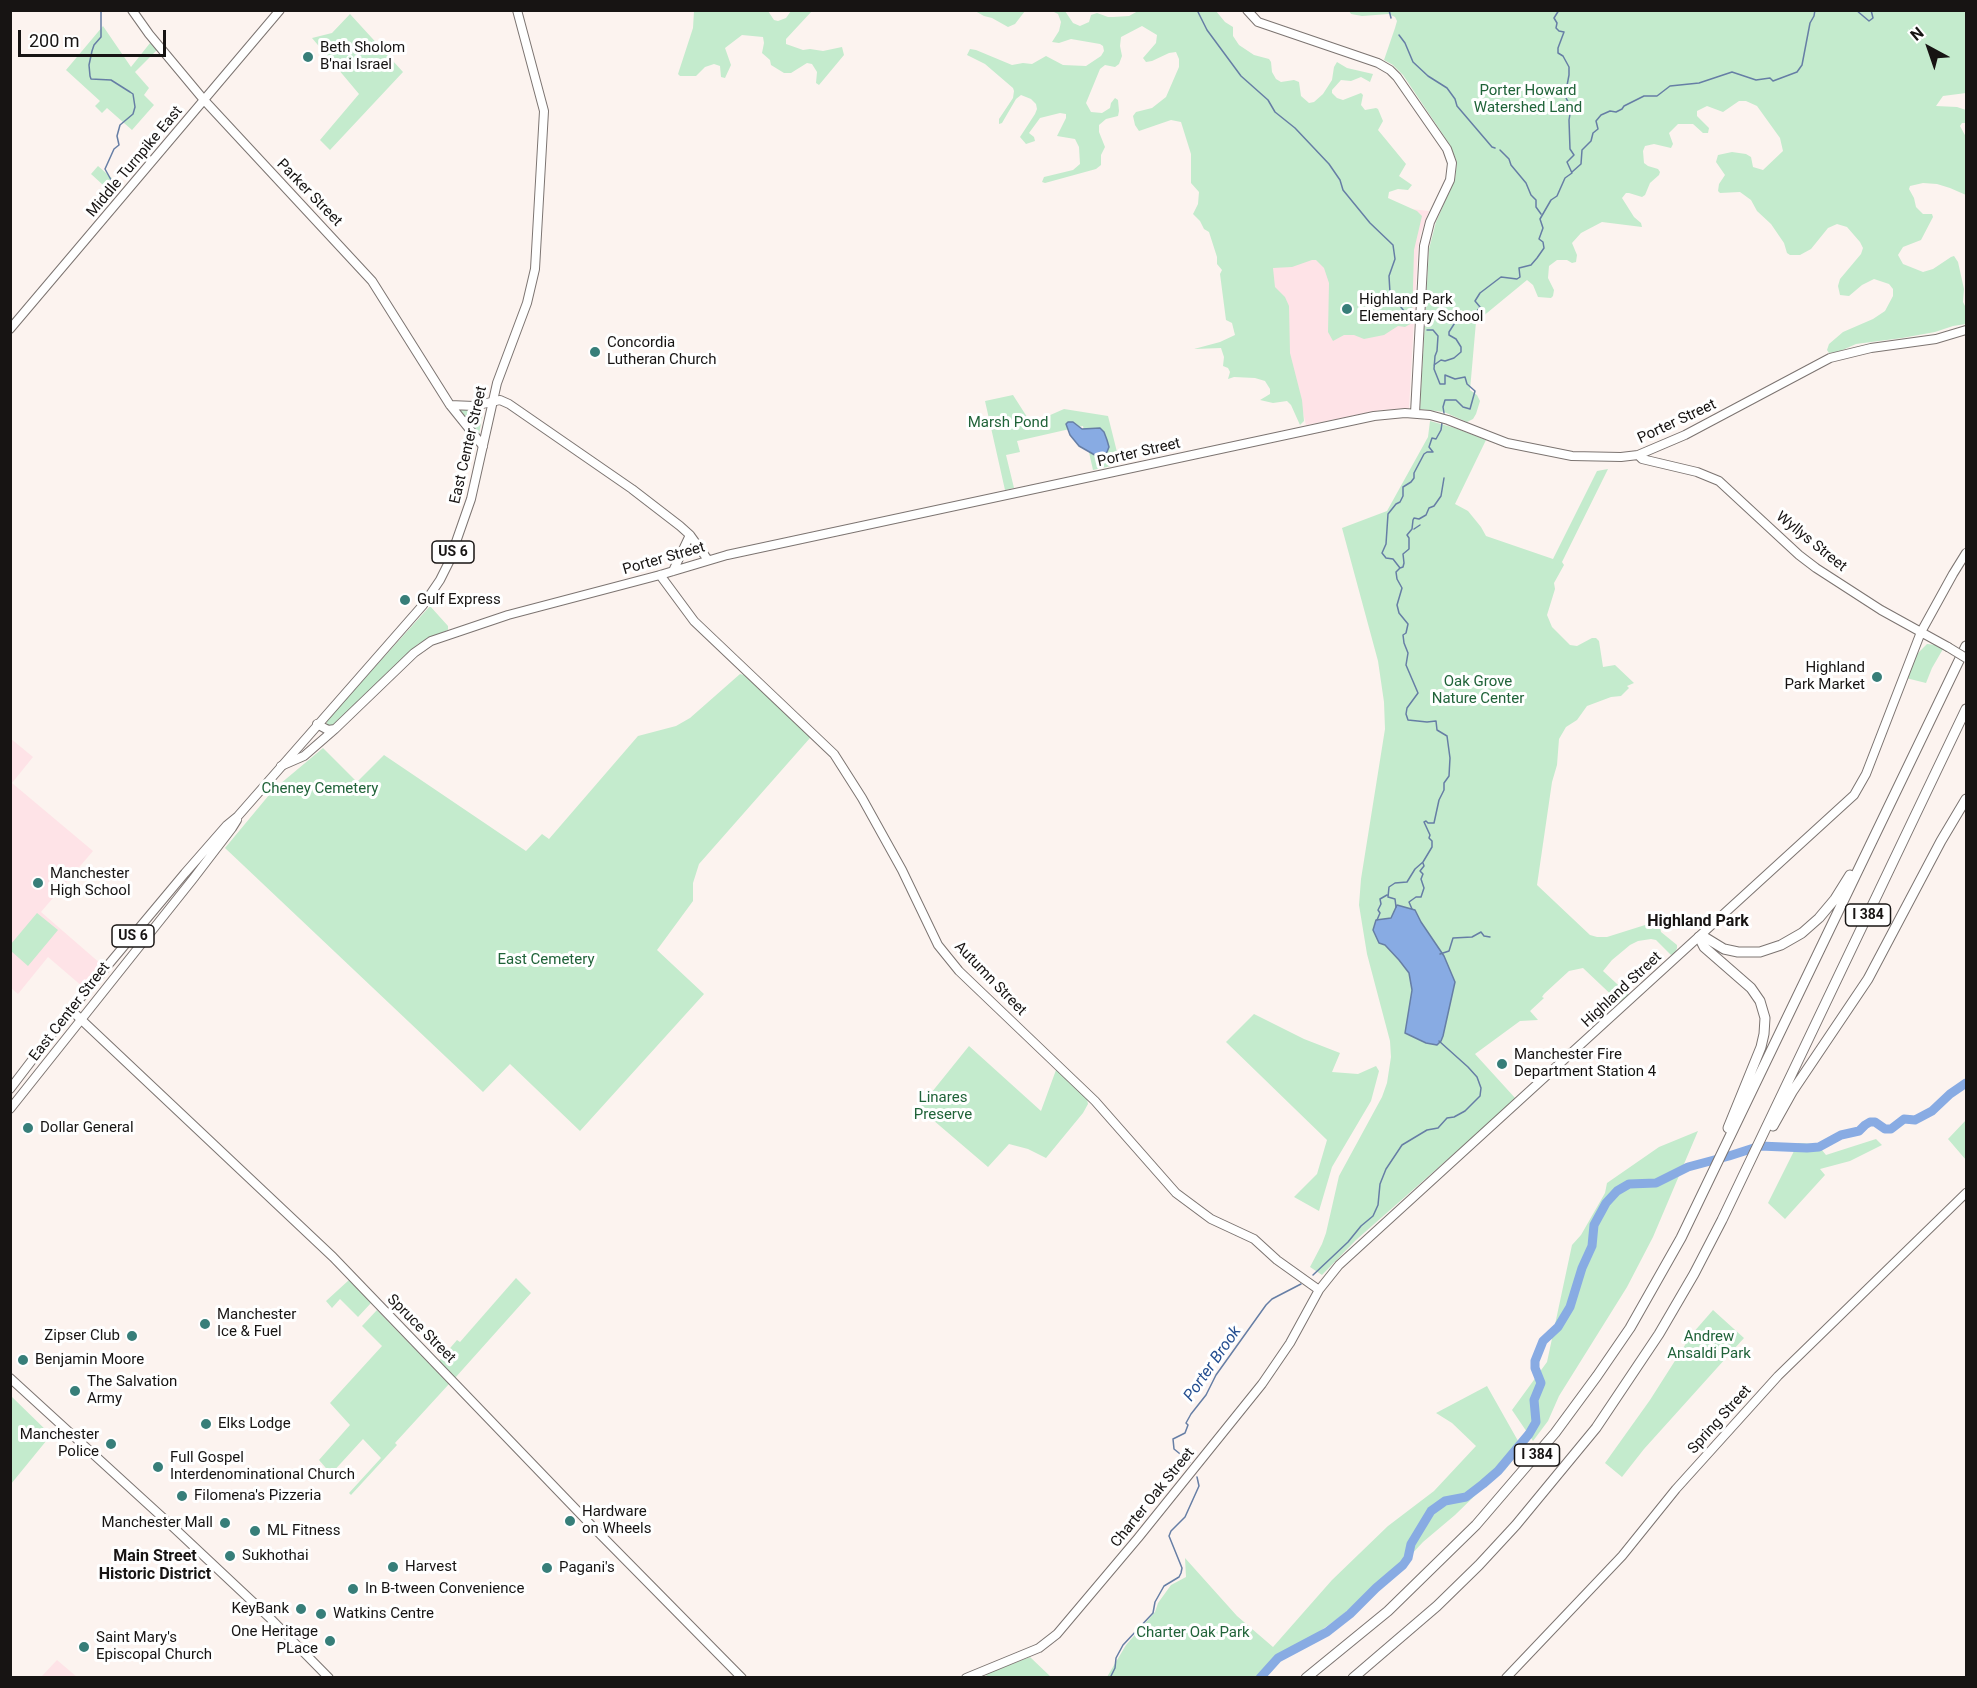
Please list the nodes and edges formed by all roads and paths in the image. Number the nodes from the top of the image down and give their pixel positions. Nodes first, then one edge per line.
1 (132, 10) edge
2 (280, 10) edge
3 (517, 10) edge
4 (1247, 10) edge
5 (204, 100) junction
6 (10, 329) edge
7 (1966, 330) edge
8 (493, 400) junction
9 (450, 405) junction
10 (1414, 413) junction
11 (483, 446) junction
12 (1638, 455) junction
13 (690, 535) junction
14 (1966, 553) edge
15 (708, 560) junction
16 (673, 571) junction
17 (660, 575) junction
18 (1921, 632) junction
19 (1966, 646) edge
20 (1966, 658) edge
21 (1966, 709) edge
22 (317, 724) junction
23 (334, 729) junction
24 (280, 767) junction
25 (1966, 799) edge
26 (238, 816) junction
27 (1874, 838) junction
28 (1699, 937) junction
29 (70, 1010) junction
30 (81, 1020) junction
31 (10, 1089) edge
32 (10, 1109) edge
33 (1773, 1120) junction
34 (1730, 1131) junction
35 (1966, 1193) edge
36 (1319, 1290) junction
37 (10, 1378) edge
38 (329, 1677) edge
39 (742, 1677) edge
40 (966, 1677) edge
41 (1306, 1677) edge
42 (1353, 1677) edge
43 (1506, 1677) edge

1 - 5 street, Parker Street
2 - 5 street, Middle Turnpike East
3 - 8 main road, East Center Street / US 6
4 - 10 street
5 - 6 street, Middle Turnpike East
5 - 9 street, Parker Street
7 - 12 street, Porter Street
8 - 9 street
8 - 11 main road, East Center Street / US 6
8 - 13 street
9 - 11 street, Parker Street
10 - 12 street, Porter Street
10 - 15 street, Porter Street
11 - 22 main road, East Center Street / US 6
12 - 18 street, Wyllys Street
13 - 15 street
13 - 16 street
14 - 18 street, Highland Street
15 - 16 street, Porter Street
16 - 17 street, Porter Street
17 - 23 street, Porter Street
17 - 36 street, Autumn Street
18 - 20 street, Wyllys Street, bridge
18 - 28 street, Highland Street
19 - 27 highway, I 384
21 - 33 highway, I 384
22 - 23 street
22 - 24 main road, East Center Street / US 6
23 - 24 street, Porter Street
24 - 26 main road, East Center Street / US 6
25 - 33 highway
26 - 29 main road, East Center Street / US 6
26 - 30 main road, East Center Street / US 6
27 - 28 highway
27 - 34 highway, I 384
28 - 34 highway
28 - 36 street, Highland Street
29 - 30 street, Spruce Street
29 - 31 main road, East Center Street / US 6
30 - 32 main road, East Center Street / US 6
30 - 39 street, Spruce Street
33 - 42 highway, I 384
34 - 41 highway, I 384
35 - 43 street, Spring Street
36 - 40 street, Charter Oak Street
37 - 38 main road

